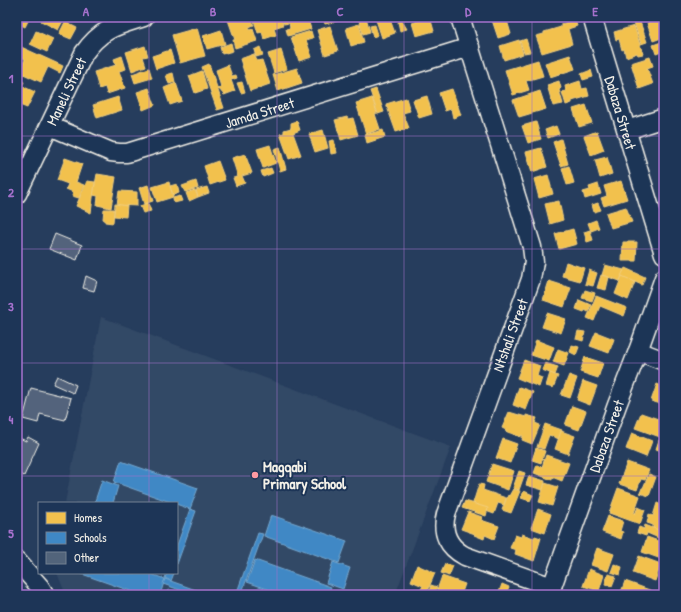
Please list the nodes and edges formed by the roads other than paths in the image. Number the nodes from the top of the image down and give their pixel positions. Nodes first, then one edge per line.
1 (144, 17) edge
2 (460, 17) edge
3 (592, 17) edge
4 (470, 47) junction
5 (664, 118) edge
6 (50, 126) junction
7 (627, 130) junction
8 (17, 194) edge
9 (664, 254) edge
10 (664, 278) edge
11 (638, 351) junction
12 (664, 361) edge
13 (17, 561) edge
14 (550, 591) edge
15 (45, 595) edge

1 - 6 street, Maneli Street
2 - 4 street, Ntshali Street
3 - 7 street, Dabaza Street
4 - 6 street, Jamda Street
4 - 14 street, Ntshali Street
5 - 7 street
6 - 8 street, Maneli Street
7 - 9 street, Dabaza Street
10 - 11 street, Dabaza Street
11 - 12 street
11 - 14 street, Dabaza Street
13 - 15 street

